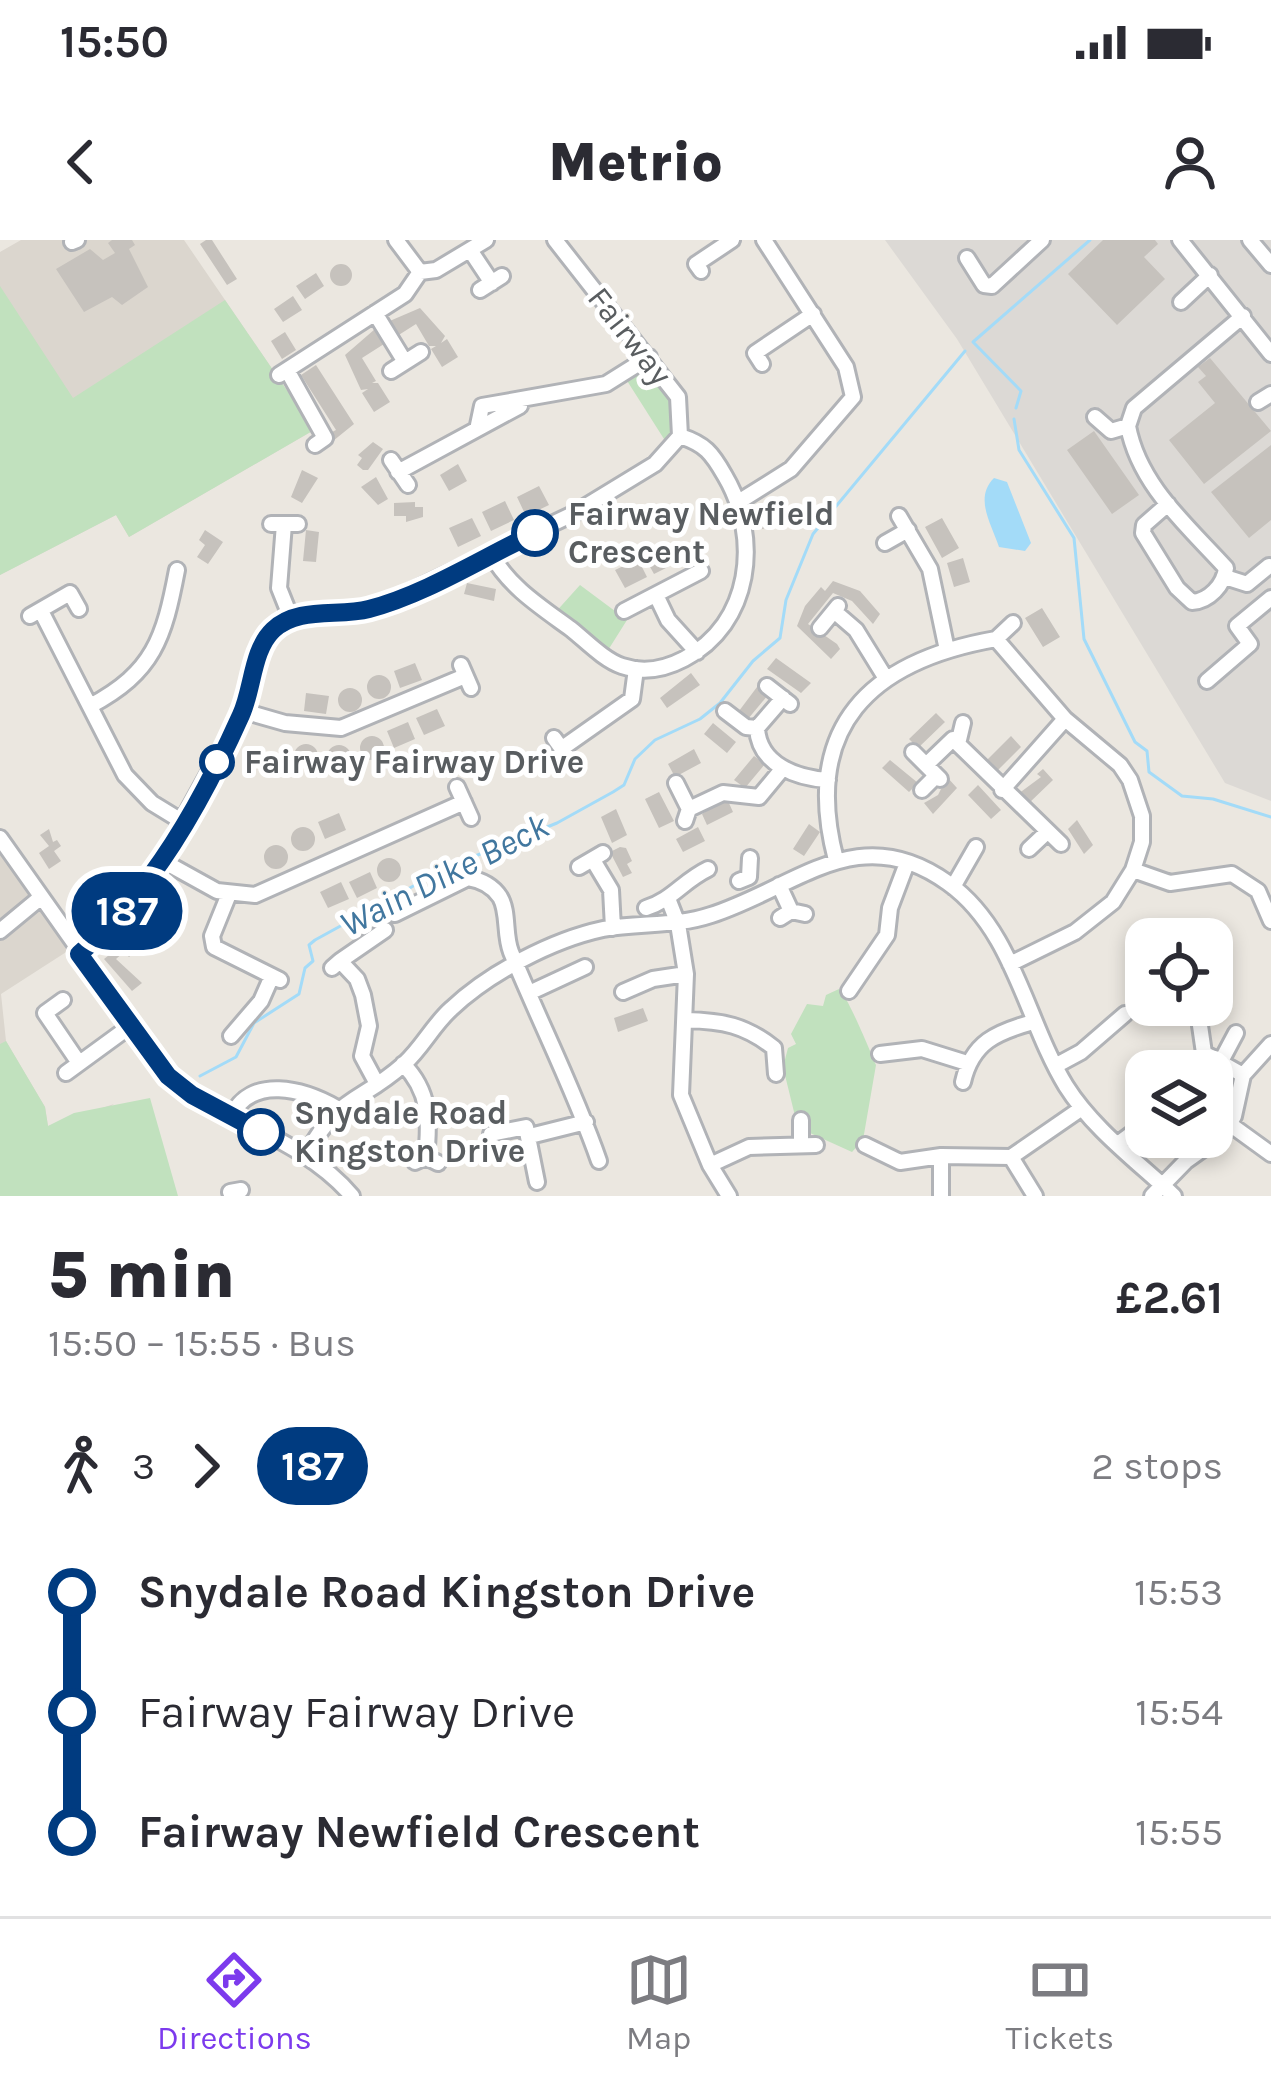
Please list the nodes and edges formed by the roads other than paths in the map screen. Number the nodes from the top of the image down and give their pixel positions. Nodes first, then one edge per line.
1 (396, 240) edge
2 (486, 240) edge
3 (555, 240) edge
4 (732, 240) edge
5 (764, 240) edge
6 (1042, 240) edge
7 (1180, 240) edge
8 (1250, 240) edge
9 (470, 250) junction
10 (967, 258) dead end
11 (1271, 265) edge
12 (700, 271) dead end
13 (421, 272) junction
14 (1210, 275) junction
15 (492, 283) dead end
16 (1181, 302) dead end
17 (375, 313) junction
18 (814, 314) junction
19 (1244, 316) junction
20 (1271, 320) edge
21 (1256, 331) junction
22 (421, 352) dead end
23 (1271, 354) edge
24 (649, 357) junction
25 (405, 362) junction
26 (762, 364) dead end
27 (391, 370) dead end
28 (1095, 417) dead end
29 (1128, 426) junction
30 (680, 436) junction
31 (315, 445) dead end
32 (399, 472) dead end
33 (740, 501) junction
34 (1168, 504) junction
35 (284, 524) dead end
36 (885, 543) dead end
37 (491, 554) junction
38 (1269, 566) edge
39 (178, 570) dead end
40 (700, 571) dead end
41 (1225, 577) junction
42 (656, 595) junction
43 (1271, 598) edge
44 (79, 609) dead end
45 (624, 611) dead end
46 (292, 618) junction
47 (1013, 623) dead end
48 (820, 628) dead end
49 (996, 639) junction
50 (947, 650) junction
51 (697, 652) junction
52 (636, 670) junction
53 (466, 676) dead end
54 (885, 677) junction
55 (1207, 681) dead end
56 (767, 686) dead end
57 (90, 706) junction
58 (243, 711) junction
59 (725, 711) dead end
60 (1065, 719) junction
61 (963, 723) dead end
62 (757, 728) junction
63 (958, 744) junction
64 (561, 749) dead end
65 (913, 752) dead end
66 (783, 768) junction
67 (934, 774) junction
68 (828, 780) junction
69 (676, 782) dead end
70 (922, 790) dead end
71 (1002, 790) junction
72 (471, 818) dead end
73 (183, 822) junction
74 (1047, 832) junction
75 (0, 838) edge
76 (1061, 844) dead end
77 (976, 847) dead end
78 (1030, 849) dead end
79 (749, 858) dead end
80 (161, 860) junction
81 (591, 860) dead end
82 (836, 860) junction
83 (907, 862) junction
84 (708, 869) dead end
85 (1133, 870) junction
86 (779, 885) junction
87 (953, 886) junction
88 (229, 894) junction
89 (758, 896) junction
90 (40, 898) junction
91 (669, 901) junction
92 (646, 908) dead end
93 (395, 914) dead end
94 (792, 914) dead end
95 (1271, 921) edge
96 (678, 924) junction
97 (613, 928) junction
98 (385, 930) dead end
99 (0, 931) edge
100 (79, 954) junction
101 (517, 964) junction
102 (1010, 964) junction
103 (863, 965) junction
104 (585, 967) dead end
105 (686, 974) junction
106 (877, 977) dead end
107 (848, 991) dead end
108 (634, 992) dead end
109 (529, 993) junction
110 (63, 1000) dead end
111 (1125, 1014) dead end
112 (686, 1020) junction
113 (1033, 1022) junction
114 (129, 1027) junction
115 (1235, 1033) dead end
116 (231, 1036) dead end
117 (791, 1040) dead end
118 (1271, 1044) edge
119 (774, 1048) junction
120 (1226, 1050) edge
121 (880, 1054) dead end
122 (967, 1063) junction
123 (403, 1064) junction
124 (1055, 1066) junction
125 (1233, 1071) edge
126 (776, 1074) dead end
127 (1243, 1076) junction
128 (376, 1082) junction
129 (963, 1082) dead end
130 (337, 1108) junction
131 (1082, 1108) junction
132 (231, 1117) junction
133 (1233, 1117) edge
134 (801, 1120) dead end
135 (586, 1122) junction
136 (1233, 1126) edge
137 (490, 1134) dead end
138 (530, 1136) junction
139 (1125, 1139) edge
140 (870, 1142) dead end
141 (1119, 1143) junction
142 (1271, 1154) edge
143 (306, 1155) junction
144 (941, 1156) junction
145 (1011, 1157) junction
146 (1191, 1158) edge
147 (426, 1160) dead end
148 (599, 1161) dead end
149 (710, 1166) junction
150 (537, 1182) dead end
151 (1157, 1190) edge
152 (352, 1196) edge
153 (729, 1196) edge
154 (941, 1196) edge
155 (1035, 1196) edge
156 (1174, 1196) edge

1 - 13 street
2 - 9 street
3 - 24 street, Fairway
4 - 12 street
5 - 18 street
6 - 10 street
7 - 14 street
8 - 11 street
9 - 13 street
9 - 15 street
13 - 17 street
14 - 16 street
14 - 19 street
17 - 25 street
17 - 31 street
18 - 26 street
18 - 33 street
19 - 21 street
19 - 29 street
20 - 21 street
21 - 23 street
22 - 25 street
24 - 30 street, Fairway
24 - 32 street
25 - 27 street
28 - 29 street
29 - 34 street
30 - 33 street
30 - 37 street
33 - 51 street
34 - 41 street
34 - 41 street
35 - 46 street
36 - 50 street
37 - 46 street
37 - 52 street
38 - 41 street
39 - 57 street
40 - 42 street
42 - 45 street
42 - 51 street
43 - 55 street
44 - 57 street
46 - 58 street
47 - 49 street
48 - 54 street
49 - 50 street
49 - 60 street
50 - 54 street
51 - 52 street
52 - 64 street
53 - 58 street
54 - 68 street
56 - 62 street
57 - 73 street
58 - 73 street
59 - 62 street
60 - 71 street
60 - 85 street
61 - 63 street
62 - 66 street
63 - 67 street
63 - 71 street
65 - 67 street
66 - 68 street
66 - 69 street
67 - 70 street
68 - 82 street
71 - 74 street
72 - 88 street
73 - 80 street
74 - 76 street
74 - 78 street
75 - 90 street
77 - 87 street
79 - 89 street
80 - 88 street
80 - 100 street
81 - 97 street
82 - 83 street
82 - 86 street
83 - 87 street
83 - 103 street
84 - 91 street
85 - 95 street
85 - 102 street
86 - 89 street
86 - 94 street
87 - 102 street
88 - 116 street
89 - 96 street
90 - 99 street
90 - 100 street
91 - 92 street
91 - 96 street
93 - 101 street
96 - 97 street
96 - 105 street
97 - 101 street
98 - 128 street
100 - 114 street
101 - 109 street
101 - 123 street
102 - 113 street
103 - 106 street
103 - 107 street
104 - 109 street
105 - 108 street
105 - 112 street
109 - 135 street
110 - 114 street
111 - 124 street
112 - 119 street
112 - 149 street
113 - 122 street
113 - 124 street
114 - 132 street
115 - 120 street
117 - 119 street
118 - 127 street
119 - 126 street
121 - 122 street
122 - 129 street
123 - 128 street
123 - 147 street
124 - 131 street
125 - 127 street
127 - 133 street
128 - 130 street
130 - 132 street
130 - 143 street
131 - 141 street
131 - 145 street
132 - 143 street
134 - 149 street
135 - 138 street
135 - 148 street
136 - 142 street
137 - 138 street
138 - 150 street
139 - 141 street
140 - 144 street
141 - 151 street
143 - 152 street
144 - 145 street
144 - 154 street
145 - 155 street
146 - 151 street
149 - 153 street
151 - 156 street

